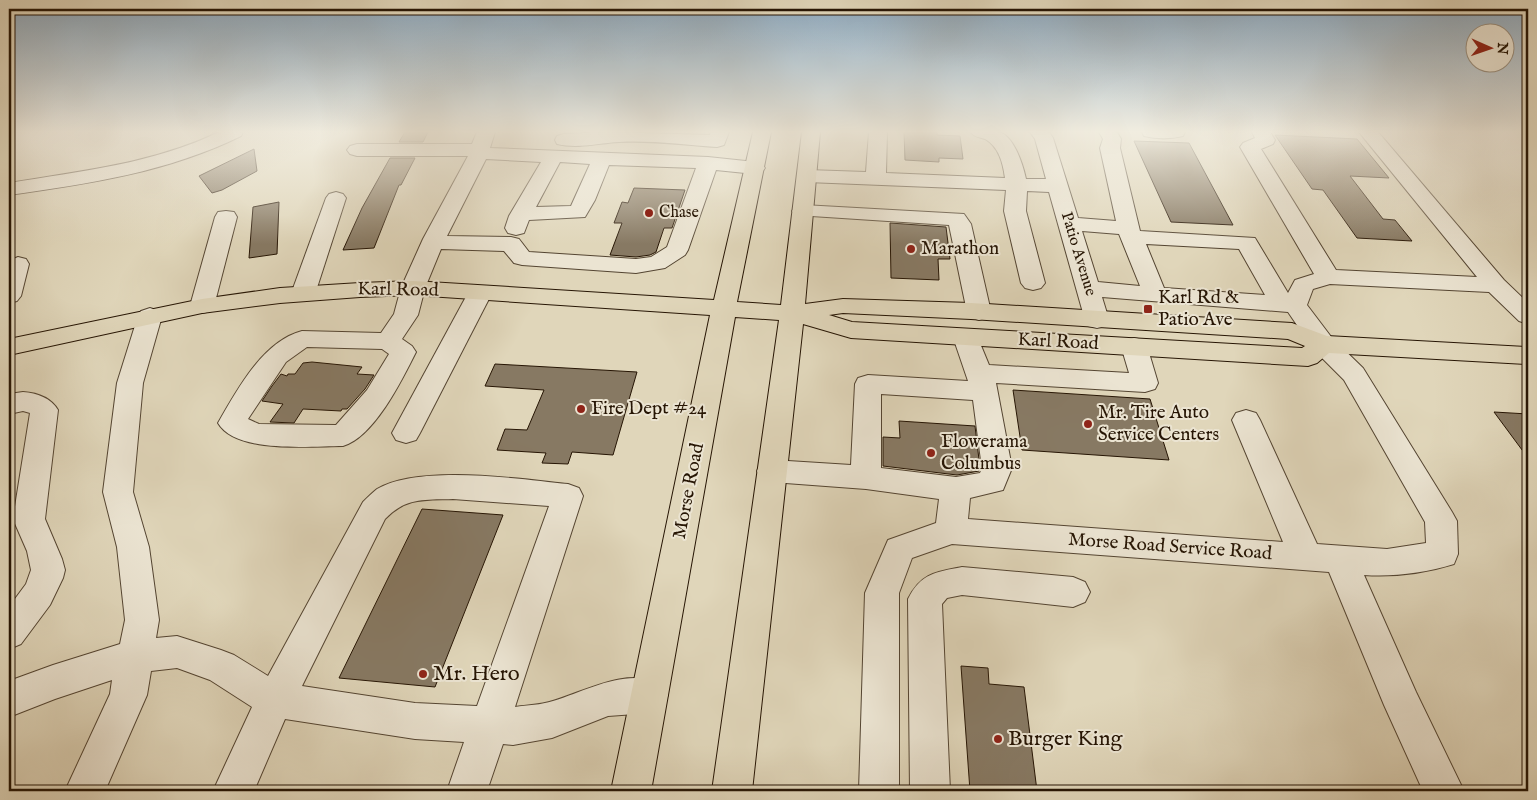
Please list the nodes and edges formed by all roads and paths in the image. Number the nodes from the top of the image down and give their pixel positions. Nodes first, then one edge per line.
1 (118, 169) edge
2 (469, 169) edge
3 (547, 169) edge
4 (597, 169) edge
5 (706, 169) edge
6 (754, 169) edge
7 (807, 169) edge
8 (876, 169) edge
9 (1012, 169) edge
10 (1053, 169) edge
11 (1115, 169) edge
12 (1263, 169) edge
13 (1399, 169) edge
14 (806, 176) junction
15 (876, 179) junction
16 (1016, 184) junction
17 (1058, 186) junction
18 (9, 189) edge
19 (336, 198) dead end
20 (803, 211) junction
21 (521, 215) junction
22 (226, 218) dead end
23 (1069, 224) junction
24 (1130, 232) junction
25 (433, 242) junction
26 (511, 244) junction
27 (18, 264) dead end
28 (1328, 277) junction
29 (1033, 283) dead end
30 (1496, 285) junction
31 (412, 288) junction
32 (1088, 288) junction
33 (480, 293) junction
34 (303, 294) junction
35 (1155, 295) junction
36 (9, 296) edge
37 (1288, 304) junction
38 (202, 306) junction
39 (724, 308) junction
40 (979, 312) junction
41 (792, 313) junction
42 (150, 316) junction
43 (1528, 316) edge
44 (1097, 320) junction
45 (966, 337) junction
46 (388, 341) junction
47 (1323, 344) junction
48 (1134, 346) junction
49 (9, 347) edge
50 (1528, 356) edge
51 (982, 382) junction
52 (9, 404) edge
53 (1246, 420) dead end
54 (406, 432) dead end
55 (772, 471) junction
56 (866, 478) junction
57 (956, 489) junction
58 (951, 531) junction
59 (1306, 557) junction
60 (1340, 559) junction
61 (1073, 592) dead end
62 (9, 633) edge
63 (135, 656) junction
64 (649, 695) junction
65 (9, 699) edge
66 (275, 700) junction
67 (488, 725) junction
68 (85, 791) edge
69 (233, 791) edge
70 (467, 791) edge
71 (632, 791) edge
72 (732, 791) edge
73 (879, 791) edge
74 (930, 791) edge
75 (1444, 791) edge

1 - 18 street
2 - 25 street
3 - 21 street
4 - 21 street
5 - 26 street
6 - 39 main road, Morse Road
7 - 14 main road
8 - 15 street
9 - 16 street
10 - 17 street, Patio Avenue
11 - 24 street
12 - 28 street
13 - 30 street
14 - 15 street
14 - 20 main road
15 - 16 street
16 - 17 street
16 - 29 street
17 - 23 street, Patio Avenue
19 - 34 street
20 - 40 street
20 - 41 main road
21 - 26 street
22 - 38 street
23 - 24 street
23 - 32 street, Patio Avenue
24 - 35 street
24 - 37 street
25 - 26 street
25 - 31 street
27 - 36 street
28 - 30 street
28 - 37 street
30 - 43 street
31 - 33 main road, Karl Road
31 - 34 main road, Karl Road
31 - 46 street
32 - 35 street
32 - 44 street, Patio Avenue
33 - 39 main road, Karl Road
33 - 54 street
34 - 38 main road, Karl Road
35 - 37 street
37 - 47 street
38 - 42 main road, Karl Road
39 - 41 main road, Karl Road
39 - 64 main road, Morse Road
40 - 41 main road, Karl Road
40 - 44 main road, Karl Road
41 - 45 main road, Karl Road
41 - 55 main road
42 - 49 main road, Karl Road
42 - 63 street
44 - 47 main road, Karl Road
45 - 48 main road, Karl Road
45 - 51 street
46 - 46 street
47 - 48 main road, Karl Road
47 - 50 main road, Karl Road
47 - 60 street, Morse Road Service Road
48 - 51 street
51 - 56 street
51 - 57 street
52 - 62 street
53 - 59 street
55 - 56 street
55 - 72 main road
56 - 57 street
57 - 58 street
58 - 59 street, Morse Road Service Road
58 - 73 street, Morse Road Service Road
59 - 60 street, Morse Road Service Road
60 - 75 street
61 - 74 street
63 - 65 street
63 - 66 street
63 - 68 street
64 - 67 street
64 - 71 main road, Morse Road
66 - 67 street
66 - 67 street
66 - 69 street
67 - 70 street

